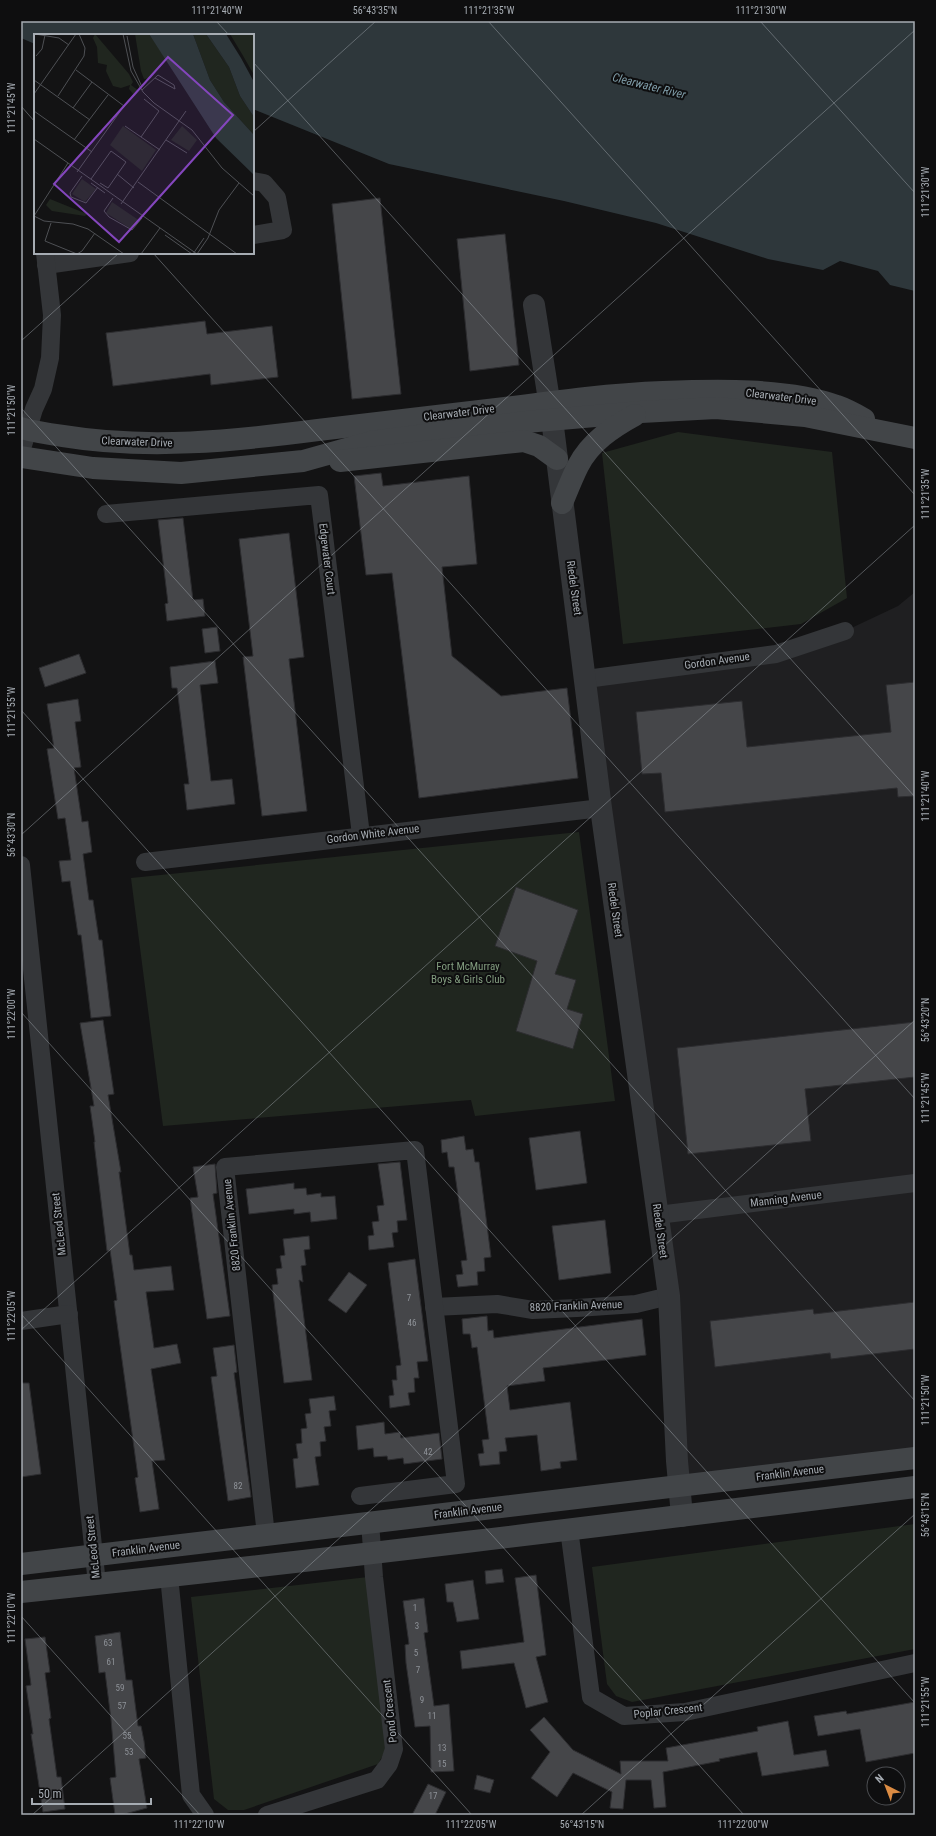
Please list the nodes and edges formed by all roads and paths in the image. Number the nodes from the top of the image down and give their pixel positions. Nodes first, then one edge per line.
1 (254, 181) edge
2 (254, 235) edge
3 (116, 254) edge
4 (46, 259) edge
5 (534, 305) dead end
6 (550, 411) junction
7 (641, 412) junction
8 (25, 429) edge
9 (891, 432) junction
10 (915, 438) edge
11 (21, 452) edge
12 (21, 457) edge
13 (557, 459) junction
14 (303, 461) junction
15 (562, 503) junction
16 (106, 514) dead end
17 (845, 631) dead end
18 (586, 679) junction
19 (601, 808) junction
20 (361, 835) junction
21 (145, 862) dead end
22 (21, 865) edge
23 (915, 1183) edge
24 (658, 1215) junction
25 (669, 1296) junction
26 (434, 1308) junction
27 (69, 1314) junction
28 (21, 1321) edge
29 (915, 1458) edge
30 (680, 1487) junction
31 (915, 1487) edge
32 (360, 1496) dead end
33 (682, 1516) junction
34 (370, 1522) junction
35 (569, 1529) junction
36 (266, 1535) junction
37 (373, 1552) junction
38 (93, 1555) junction
39 (21, 1564) edge
40 (169, 1576) junction
41 (97, 1584) junction
42 (21, 1592) edge
43 (915, 1663) edge
44 (205, 1815) edge
45 (267, 1815) edge

1 - 2 street
3 - 4 street
4 - 8 street
5 - 6 street, Riedel Street
6 - 7 main road, Clearwater Drive
6 - 8 main road, Clearwater Drive
6 - 9 main road, Clearwater Drive
6 - 13 street, Riedel Street
6 - 14 main road, Clearwater Drive
7 - 9 main road, Clearwater Drive
7 - 15 main road
8 - 11 street
9 - 10 main road, Clearwater Drive
12 - 14 main road, Clearwater Drive
13 - 14 main road
13 - 15 street, Riedel Street
15 - 18 street, Riedel Street
16 - 20 street, Edgewater Court
17 - 18 street, Gordon Avenue
18 - 19 street, Riedel Street
19 - 20 street, Gordon White Avenue
19 - 24 street, Riedel Street
20 - 21 street, Gordon White Avenue
22 - 27 street, McLeod Street
23 - 24 street, Manning Avenue
24 - 25 street, Riedel Street
25 - 26 street, 8820 Franklin Avenue
25 - 30 street, Riedel Street
26 - 32 street, 8820 Franklin Avenue
26 - 36 street, 8820 Franklin Avenue
27 - 28 street
27 - 38 street, McLeod Street
29 - 30 main road, Franklin Avenue
30 - 33 street, Riedel Street
30 - 34 main road, Franklin Avenue
31 - 33 main road
33 - 35 main road
34 - 36 main road, Franklin Avenue
34 - 37 street, Pond Crescent
35 - 37 main road
35 - 43 street, Poplar Crescent
36 - 38 main road, Franklin Avenue
37 - 40 main road
37 - 45 street, Pond Crescent
38 - 39 main road, Franklin Avenue
38 - 41 street, McLeod Street
40 - 41 main road
40 - 44 street
41 - 42 main road

